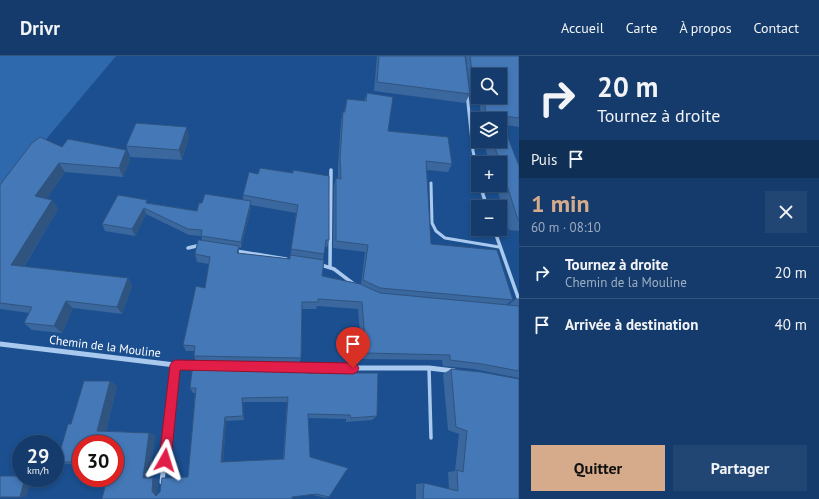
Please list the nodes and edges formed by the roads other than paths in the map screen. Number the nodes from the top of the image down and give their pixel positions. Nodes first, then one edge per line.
1 (466, 88) edge
2 (473, 156) edge
3 (331, 170) dead end
4 (432, 183) dead end
5 (496, 236) edge
6 (210, 246) edge
7 (499, 247) junction
8 (188, 248) dead end
9 (232, 250) edge
10 (292, 260) edge
11 (315, 264) edge
12 (330, 266) junction
13 (360, 290) edge
14 (519, 300) edge
15 (0, 344) edge
16 (175, 365) junction
17 (206, 366) edge
18 (292, 368) edge
19 (429, 368) junction
20 (458, 371) edge
21 (431, 438) dead end
22 (162, 484) edge

1 - 2 street
3 - 12 street
4 - 7 lane
5 - 7 street
6 - 8 street
7 - 14 street
9 - 10 street
11 - 12 street
12 - 13 street
15 - 16 street, Chemin de la Mouline
16 - 17 street, Chemin de la Mouline
16 - 22 street
18 - 19 street
19 - 20 street
19 - 21 lane

